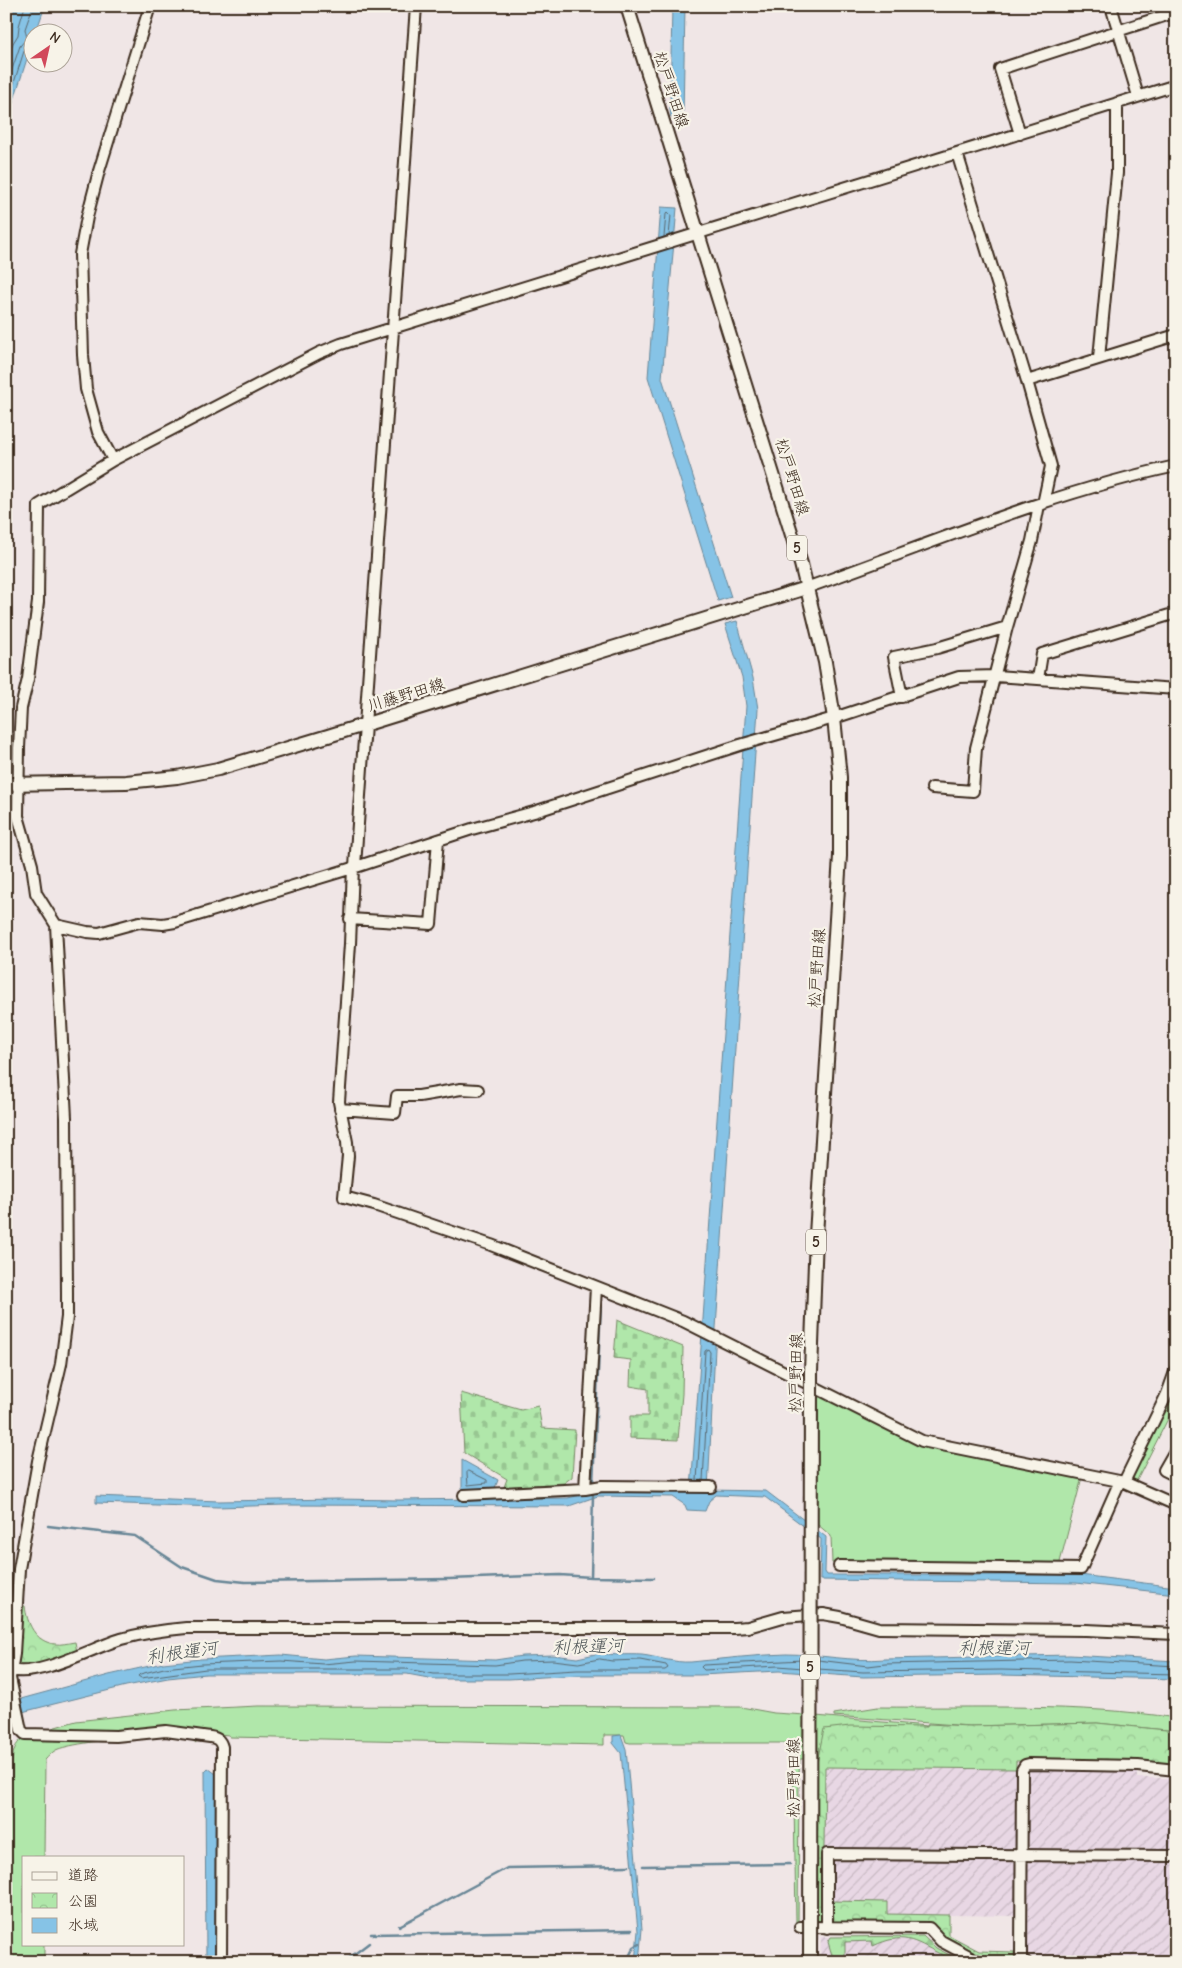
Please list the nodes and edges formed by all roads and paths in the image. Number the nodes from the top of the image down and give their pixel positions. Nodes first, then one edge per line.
1 (150, 6) edge
2 (416, 6) edge
3 (627, 6) edge
4 (1112, 6) edge
5 (1176, 12) edge
6 (1119, 31) junction
7 (1176, 85) edge
8 (1138, 96) junction
9 (1117, 103) junction
10 (1020, 134) junction
11 (957, 153) junction
12 (699, 233) junction
13 (392, 327) junction
14 (1176, 335) edge
15 (1099, 358) junction
16 (1027, 380) junction
17 (113, 460) junction
18 (1176, 466) edge
19 (1041, 504) junction
20 (806, 588) junction
21 (1176, 613) edge
22 (1007, 627) junction
23 (996, 676) junction
24 (1038, 679) junction
25 (1176, 689) edge
26 (902, 697) junction
27 (834, 718) junction
28 (365, 725) junction
29 (11, 784) edge
30 (932, 788) dead end
31 (438, 840) junction
32 (354, 866) junction
33 (350, 919) junction
34 (56, 925) junction
35 (478, 1090) dead end
36 (340, 1109) junction
37 (596, 1287) junction
38 (1176, 1369) edge
39 (1176, 1449) edge
40 (1176, 1476) edge
41 (1122, 1482) junction
42 (711, 1488) dead end
43 (585, 1489) junction
44 (464, 1494) dead end
45 (1176, 1505) edge
46 (839, 1566) dead end
47 (1176, 1634) edge
48 (12, 1670) junction
49 (1176, 1770) edge
50 (1022, 1855) junction
51 (1176, 1856) edge
52 (800, 1927) dead end
53 (827, 1928) junction
54 (221, 1962) edge
55 (810, 1962) edge
56 (980, 1962) edge
57 (1026, 1962) edge

1 - 17 street
2 - 13 street
3 - 12 main road, 松戸野田線 / 5
4 - 6 street
5 - 6 street
6 - 8 street
6 - 10 street
7 - 8 street
8 - 9 street
9 - 10 street
9 - 15 street
10 - 11 street
11 - 12 street
11 - 16 street
12 - 13 street
12 - 20 main road, 松戸野田線 / 5
13 - 17 street
13 - 28 street
14 - 15 street
15 - 16 street
16 - 19 street
17 - 29 street
18 - 19 street
19 - 20 street
19 - 22 street
20 - 27 main road, 松戸野田線 / 5
20 - 28 main road, 川藤野田線
21 - 24 street
22 - 23 street
22 - 26 street
23 - 24 street
23 - 26 street
23 - 30 street
24 - 25 street
26 - 27 street
27 - 31 street
27 - 55 main road, 松戸野田線 / 5, bridge
28 - 29 main road, 川藤野田線
28 - 32 street
29 - 34 street
31 - 32 street
31 - 33 street
32 - 33 street
32 - 34 street
33 - 36 street
34 - 48 street
35 - 36 street
36 - 37 street
37 - 41 street
37 - 43 street
38 - 41 street
39 - 40 street
41 - 45 street
41 - 46 street
42 - 43 street
43 - 44 street
47 - 48 street
48 - 54 street
49 - 50 street
50 - 51 street
50 - 53 street
50 - 57 street
52 - 53 street
53 - 56 street

